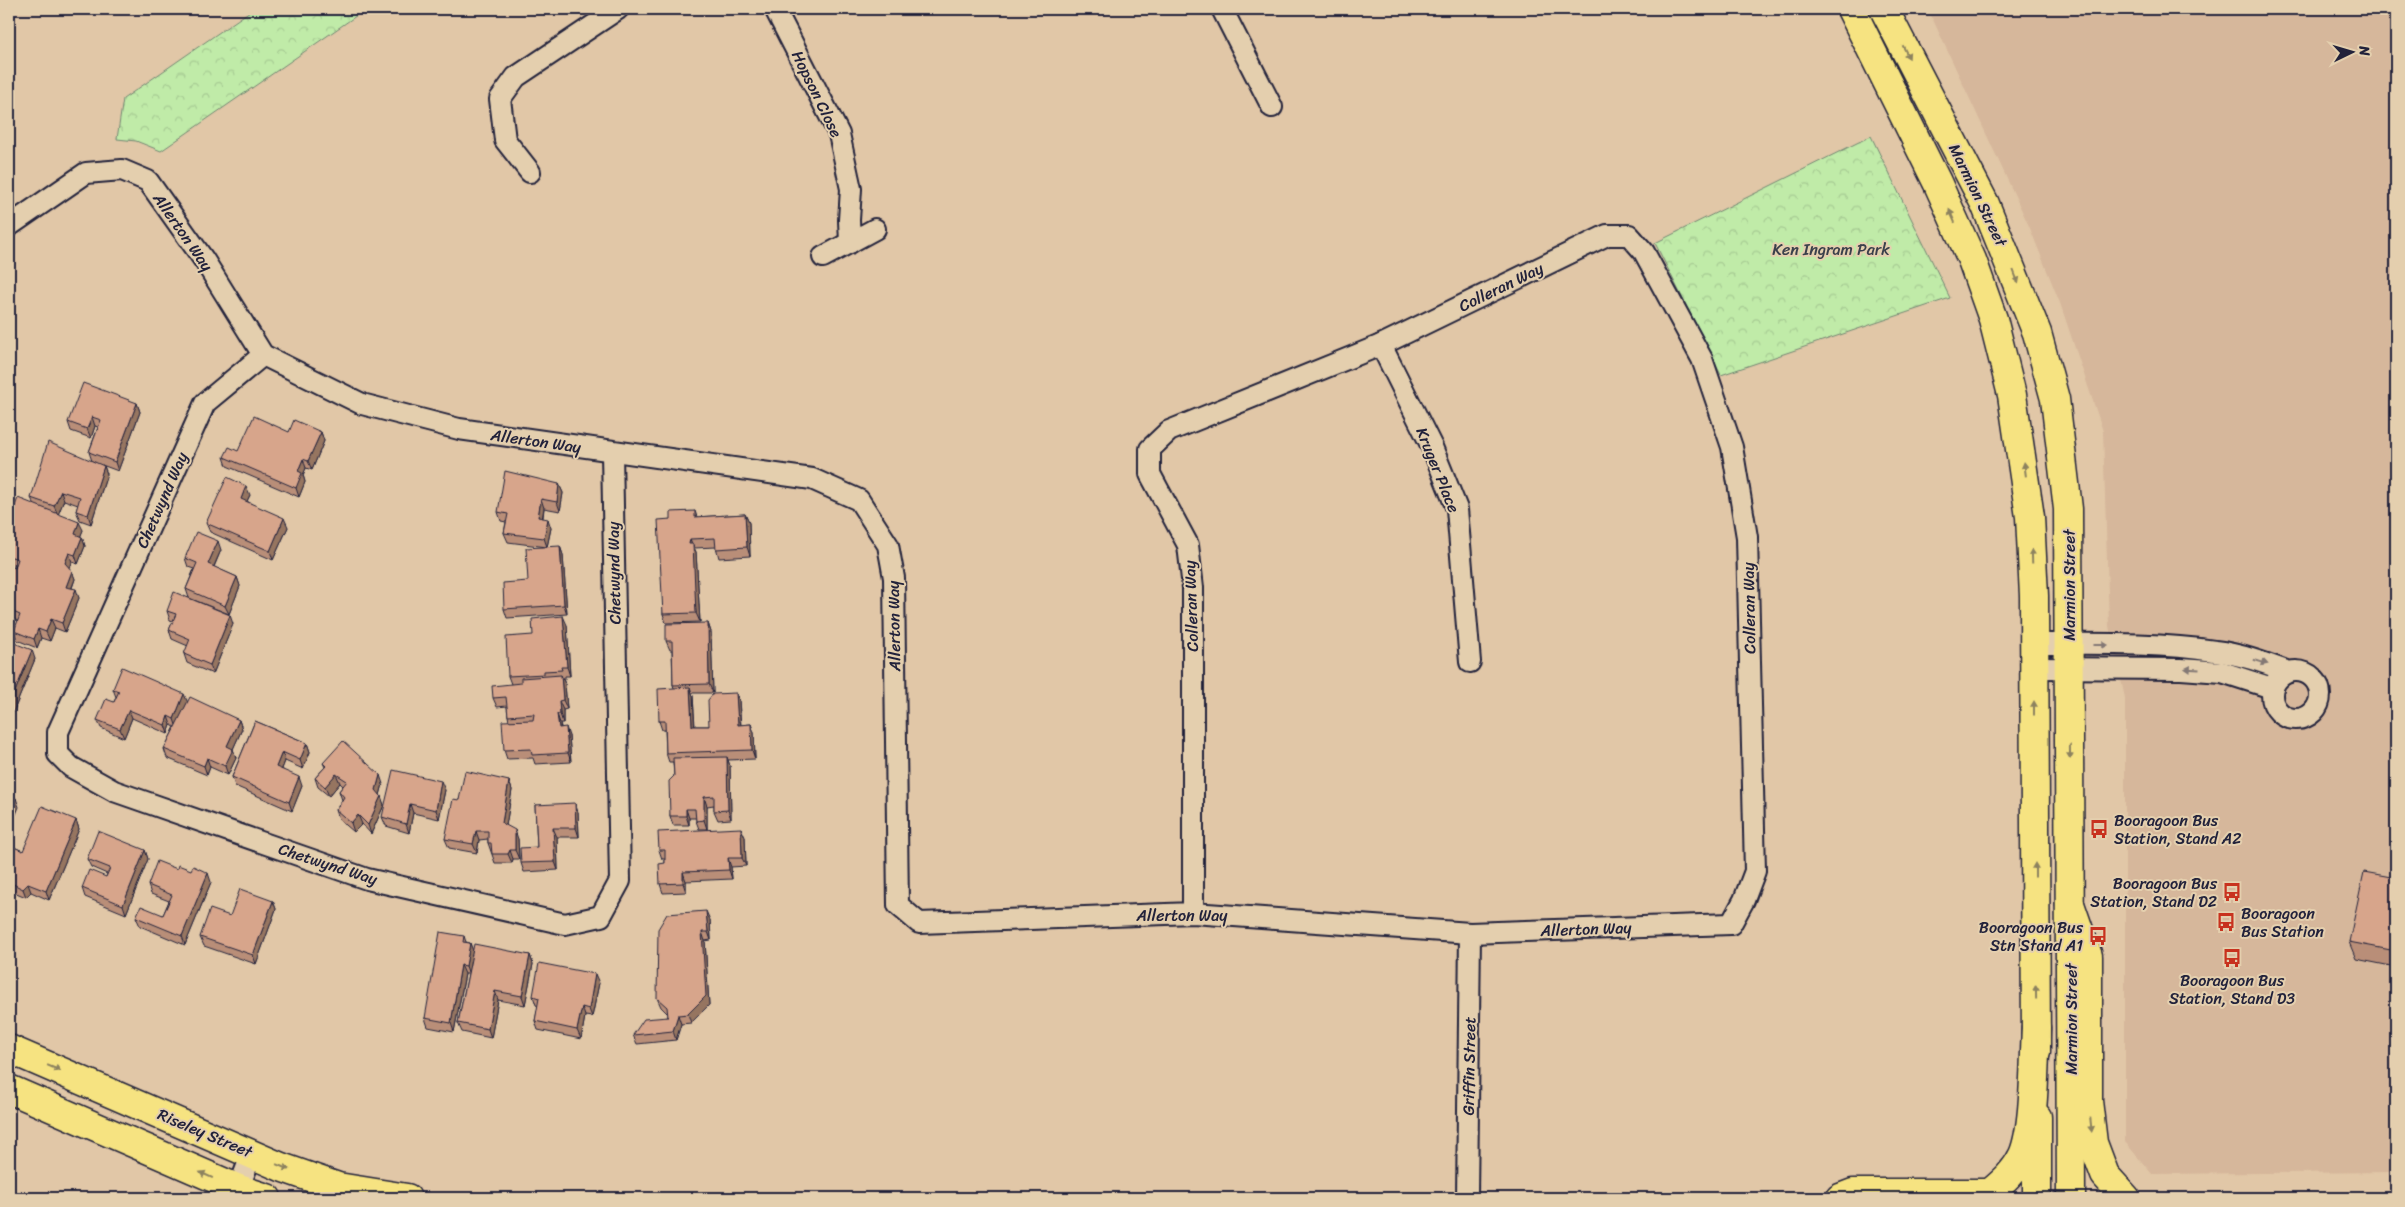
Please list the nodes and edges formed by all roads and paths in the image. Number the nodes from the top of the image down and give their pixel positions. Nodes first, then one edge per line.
1 (618, 9) edge
2 (775, 9) edge
3 (1222, 9) edge
4 (1850, 9) edge
5 (1884, 9) edge
6 (1272, 106) dead end
7 (530, 172) dead end
8 (9, 226) edge
9 (875, 229) dead end
10 (850, 243) junction
11 (823, 258) dead end
12 (1381, 345) junction
13 (263, 355) junction
14 (612, 452) junction
15 (2035, 656) junction
16 (2069, 656) junction
17 (1470, 662) dead end
18 (2288, 672) junction
19 (2272, 688) junction
20 (2070, 904) junction
21 (1193, 913) junction
22 (1731, 924) joint
23 (1470, 933) junction
24 (2036, 1028) junction
25 (9, 1049) edge
26 (9, 1089) edge
27 (252, 1153) junction
28 (237, 1194) edge
29 (267, 1198) edge
30 (407, 1198) edge
31 (1468, 1198) edge
32 (1840, 1198) edge
33 (2037, 1198) edge
34 (2071, 1198) edge
35 (2126, 1198) edge

1 - 7 street
2 - 10 street, Hopson Close
3 - 6 street
15 -> 4 main road, Marmion Street
5 -> 16 main road, Marmion Street
8 - 13 street, Allerton Way
9 - 10 street
10 - 11 street
12 - 17 street, Kruger Place
12 - 21 street, Colleran Way
12 - 22 street, Colleran Way
13 - 14 street, Allerton Way
13 - 14 street, Chetwynd Way
14 - 21 street, Allerton Way
15 - 16 street
24 -> 15 main road, Marmion Street
16 -> 18 street
19 -> 16 street
16 -> 20 main road, Marmion Street
18 - 19 street
18 - 19 street
20 - 34 main road, Marmion Street
20 -> 35 main road
21 - 23 street, Allerton Way
22 - 23 street, Allerton Way
23 - 31 street, Griffin Street
24 - 32 main road
24 - 33 main road, Marmion Street
25 -> 27 main road, Riseley Street
28 -> 26 main road
27 - 28 street
27 -> 30 main road, Riseley Street
28 - 29 main road

